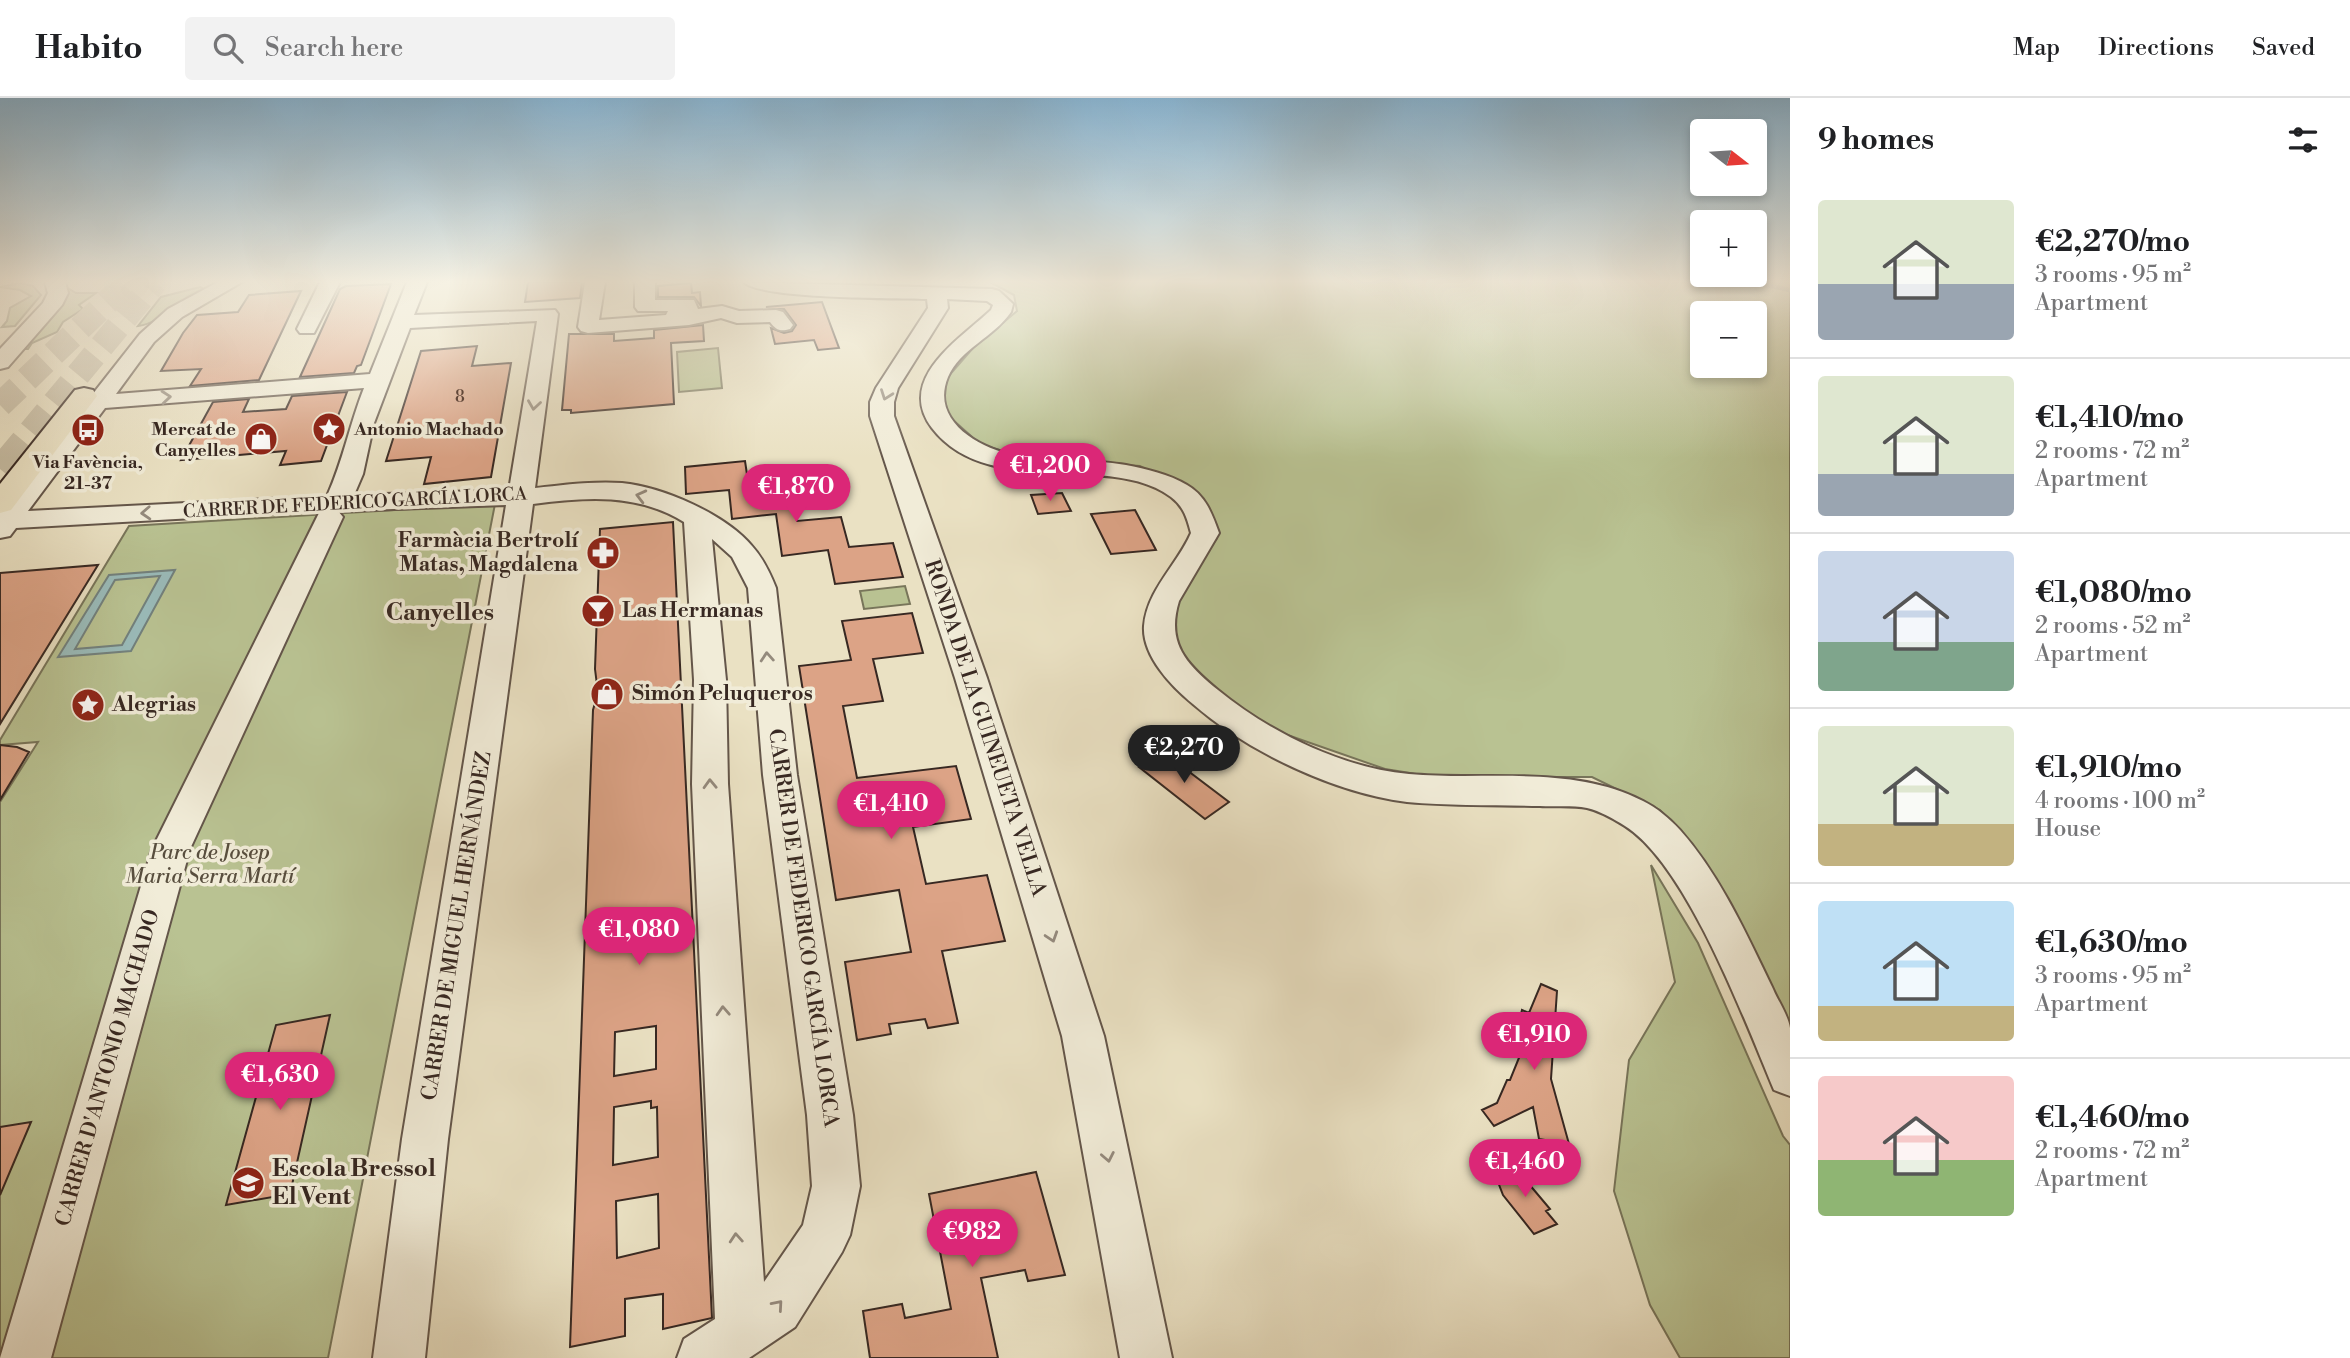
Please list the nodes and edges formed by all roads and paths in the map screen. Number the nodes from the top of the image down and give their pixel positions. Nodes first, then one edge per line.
1 (19, 341) edge
2 (145, 341) edge
3 (396, 341) edge
4 (544, 341) edge
5 (917, 341) edge
6 (971, 341) edge
7 (0, 362) edge
8 (381, 380) junction
9 (91, 399) junction
10 (521, 495) junction
11 (334, 510) junction
12 (2, 518) edge
13 (697, 518) junction
14 (1790, 1075) edge
15 (742, 1331) junction
16 (25, 1358) edge
17 (399, 1358) edge
18 (703, 1358) edge
19 (1146, 1358) edge

1 - 7 street
2 - 9 street
3 - 8 street, CARRER D'ANTONIO MACHADO
4 -> 10 street, CARRER DE MIGUEL HERNÁNDEZ
5 -> 19 street, RONDA DE LA GUINEUETA VELLA
6 - 14 street
9 -> 8 street
8 - 11 street, CARRER D'ANTONIO MACHADO
9 - 12 highway
10 - 11 street, CARRER DE FEDERICO GARCÍA LORCA
13 -> 10 street, CARRER DE FEDERICO GARCÍA LORCA
10 - 17 street, CARRER DE MIGUEL HERNÁNDEZ
11 -> 12 street, CARRER DE FEDERICO GARCÍA LORCA
11 - 16 street, CARRER D'ANTONIO MACHADO
15 -> 13 street
15 -> 13 street, CARRER DE FEDERICO GARCÍA LORCA
15 - 18 street, CARRER DE FEDERICO GARCÍA LORCA

